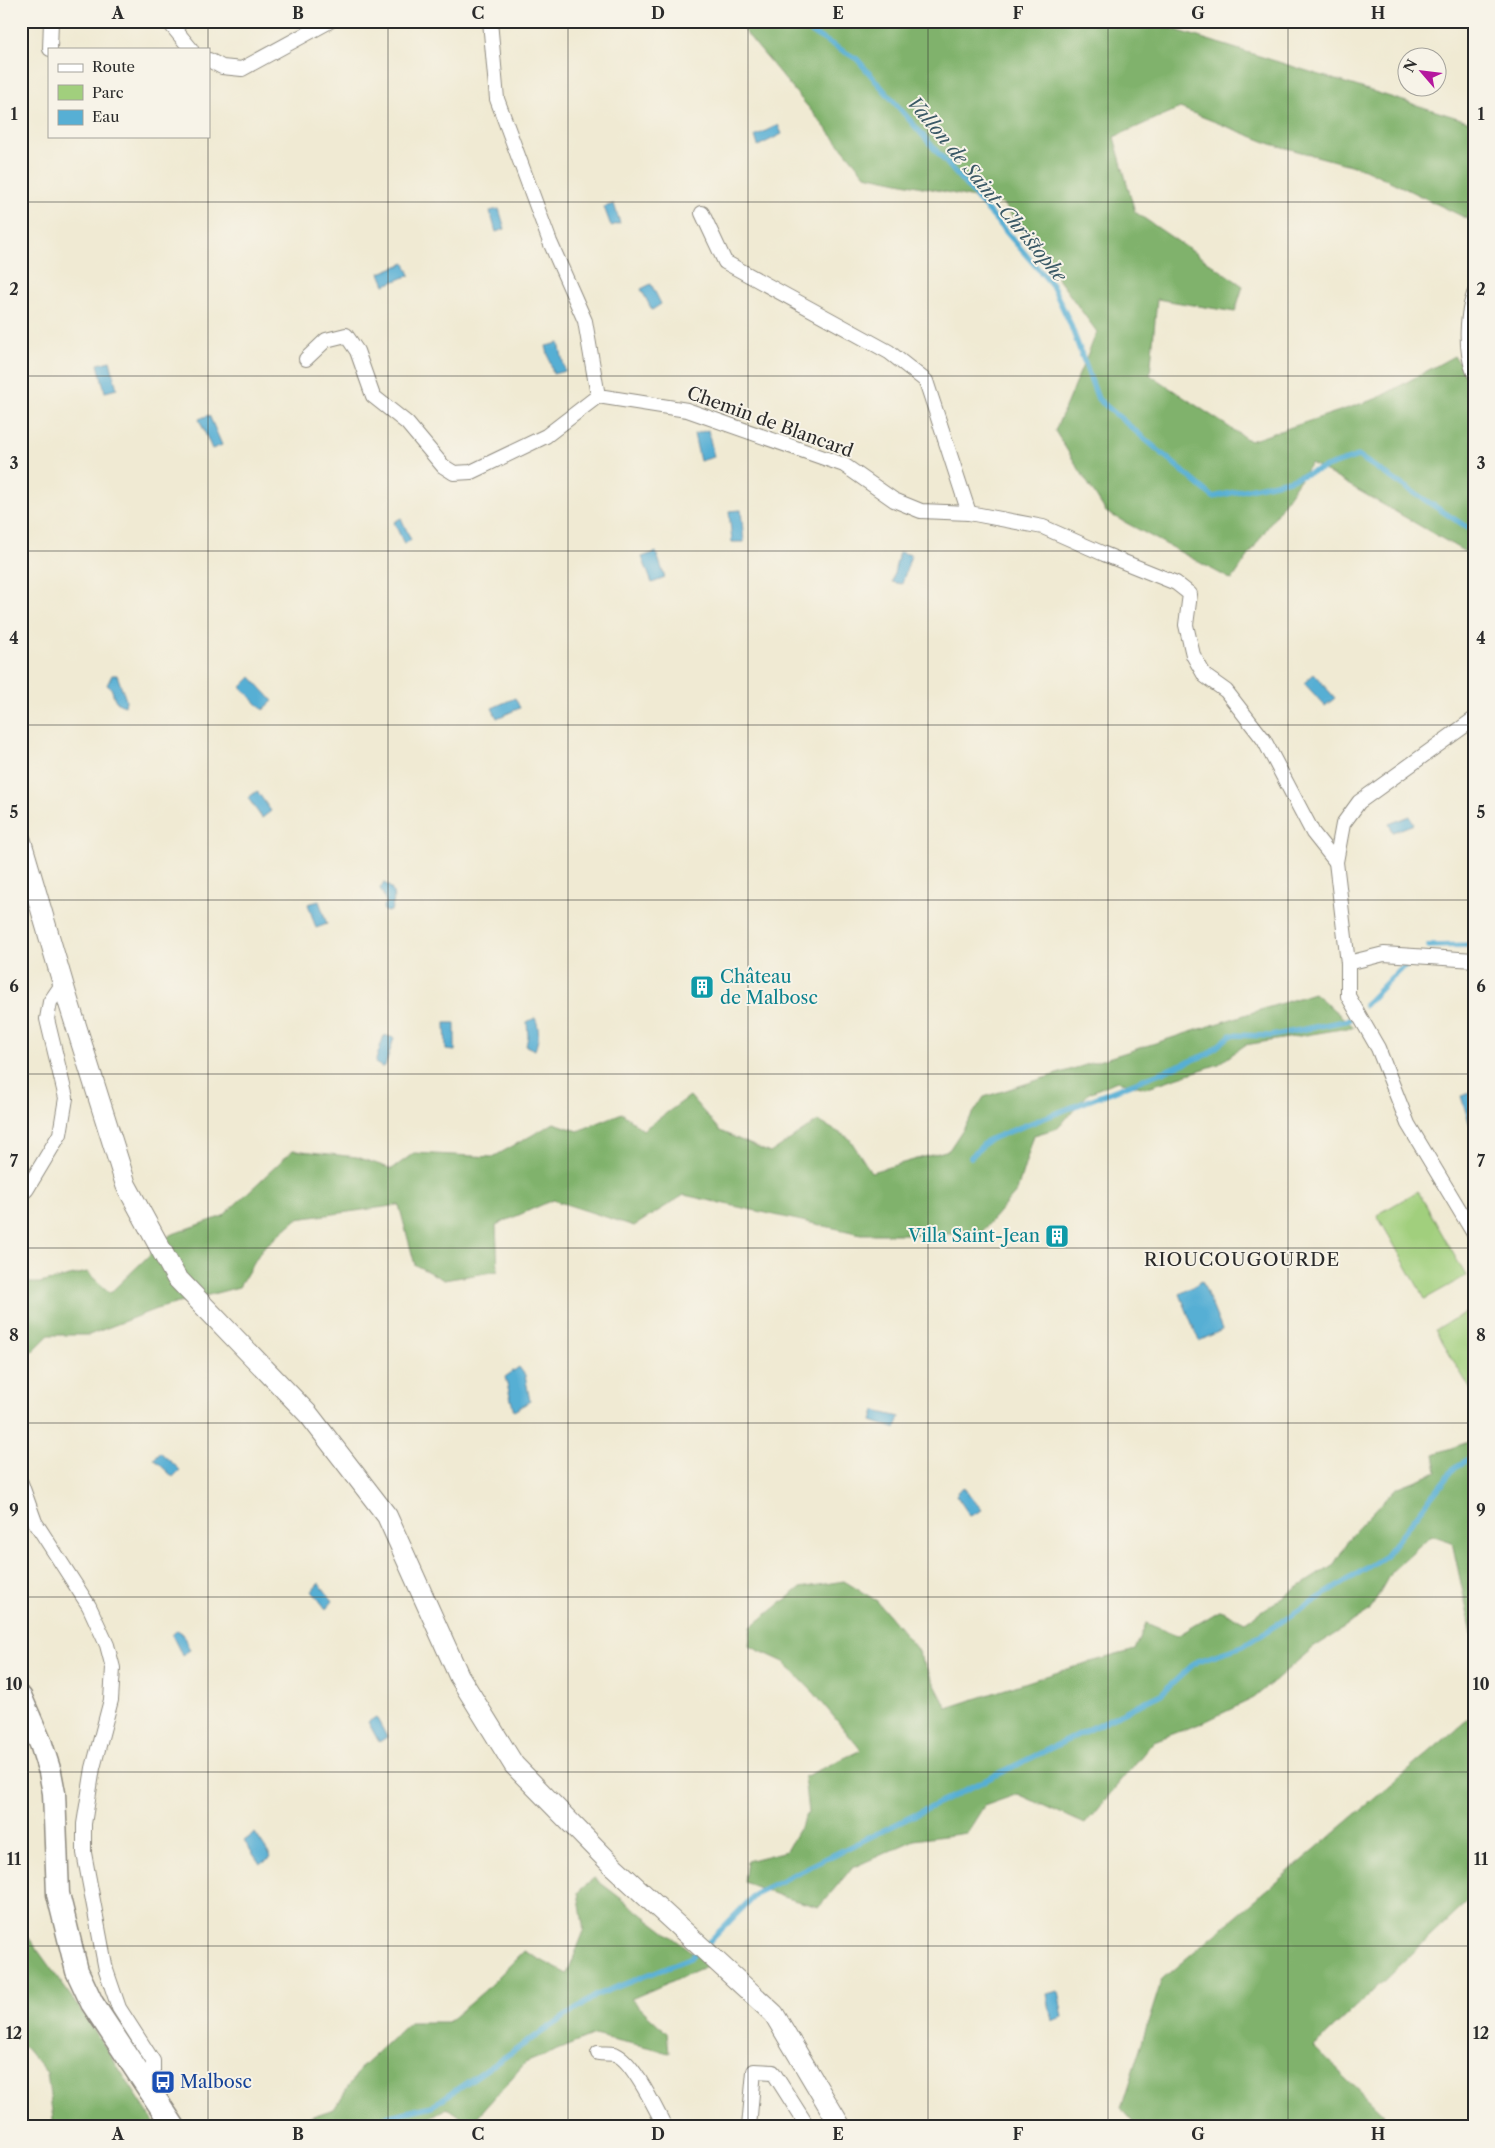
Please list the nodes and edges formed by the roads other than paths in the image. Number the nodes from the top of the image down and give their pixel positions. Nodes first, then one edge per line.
1 (51, 21) edge
2 (168, 21) edge
3 (330, 21) edge
4 (490, 21) edge
5 (50, 48) edge
6 (190, 48) edge
7 (210, 61) edge
8 (702, 213) dead end
9 (1474, 294) edge
10 (306, 359) dead end
11 (1474, 373) edge
12 (598, 396) junction
13 (969, 513) junction
14 (1474, 719) edge
15 (21, 841) edge
16 (1336, 862) junction
17 (1474, 960) edge
18 (1348, 963) junction
19 (62, 983) junction
20 (21, 1195) edge
21 (1474, 1234) edge
22 (21, 1483) edge
23 (21, 1698) edge
24 (598, 2053) dead end
25 (140, 2077) junction
26 (174, 2127) edge
27 (665, 2127) edge
28 (749, 2127) edge
29 (808, 2127) edge
30 (841, 2127) edge

1 - 5 street
2 - 6 street
3 - 7 street
4 - 12 street
8 - 13 street
9 - 11 street
10 - 12 street
12 - 13 street, Chemin de Blancard
13 - 16 street, Chemin de Blancard
14 - 16 street
15 - 19 main road
16 - 18 street
17 - 18 street
18 - 21 street
19 - 20 street
19 - 30 main road
22 - 25 street
23 - 25 main road
24 - 27 street
25 - 26 main road
28 - 29 street

